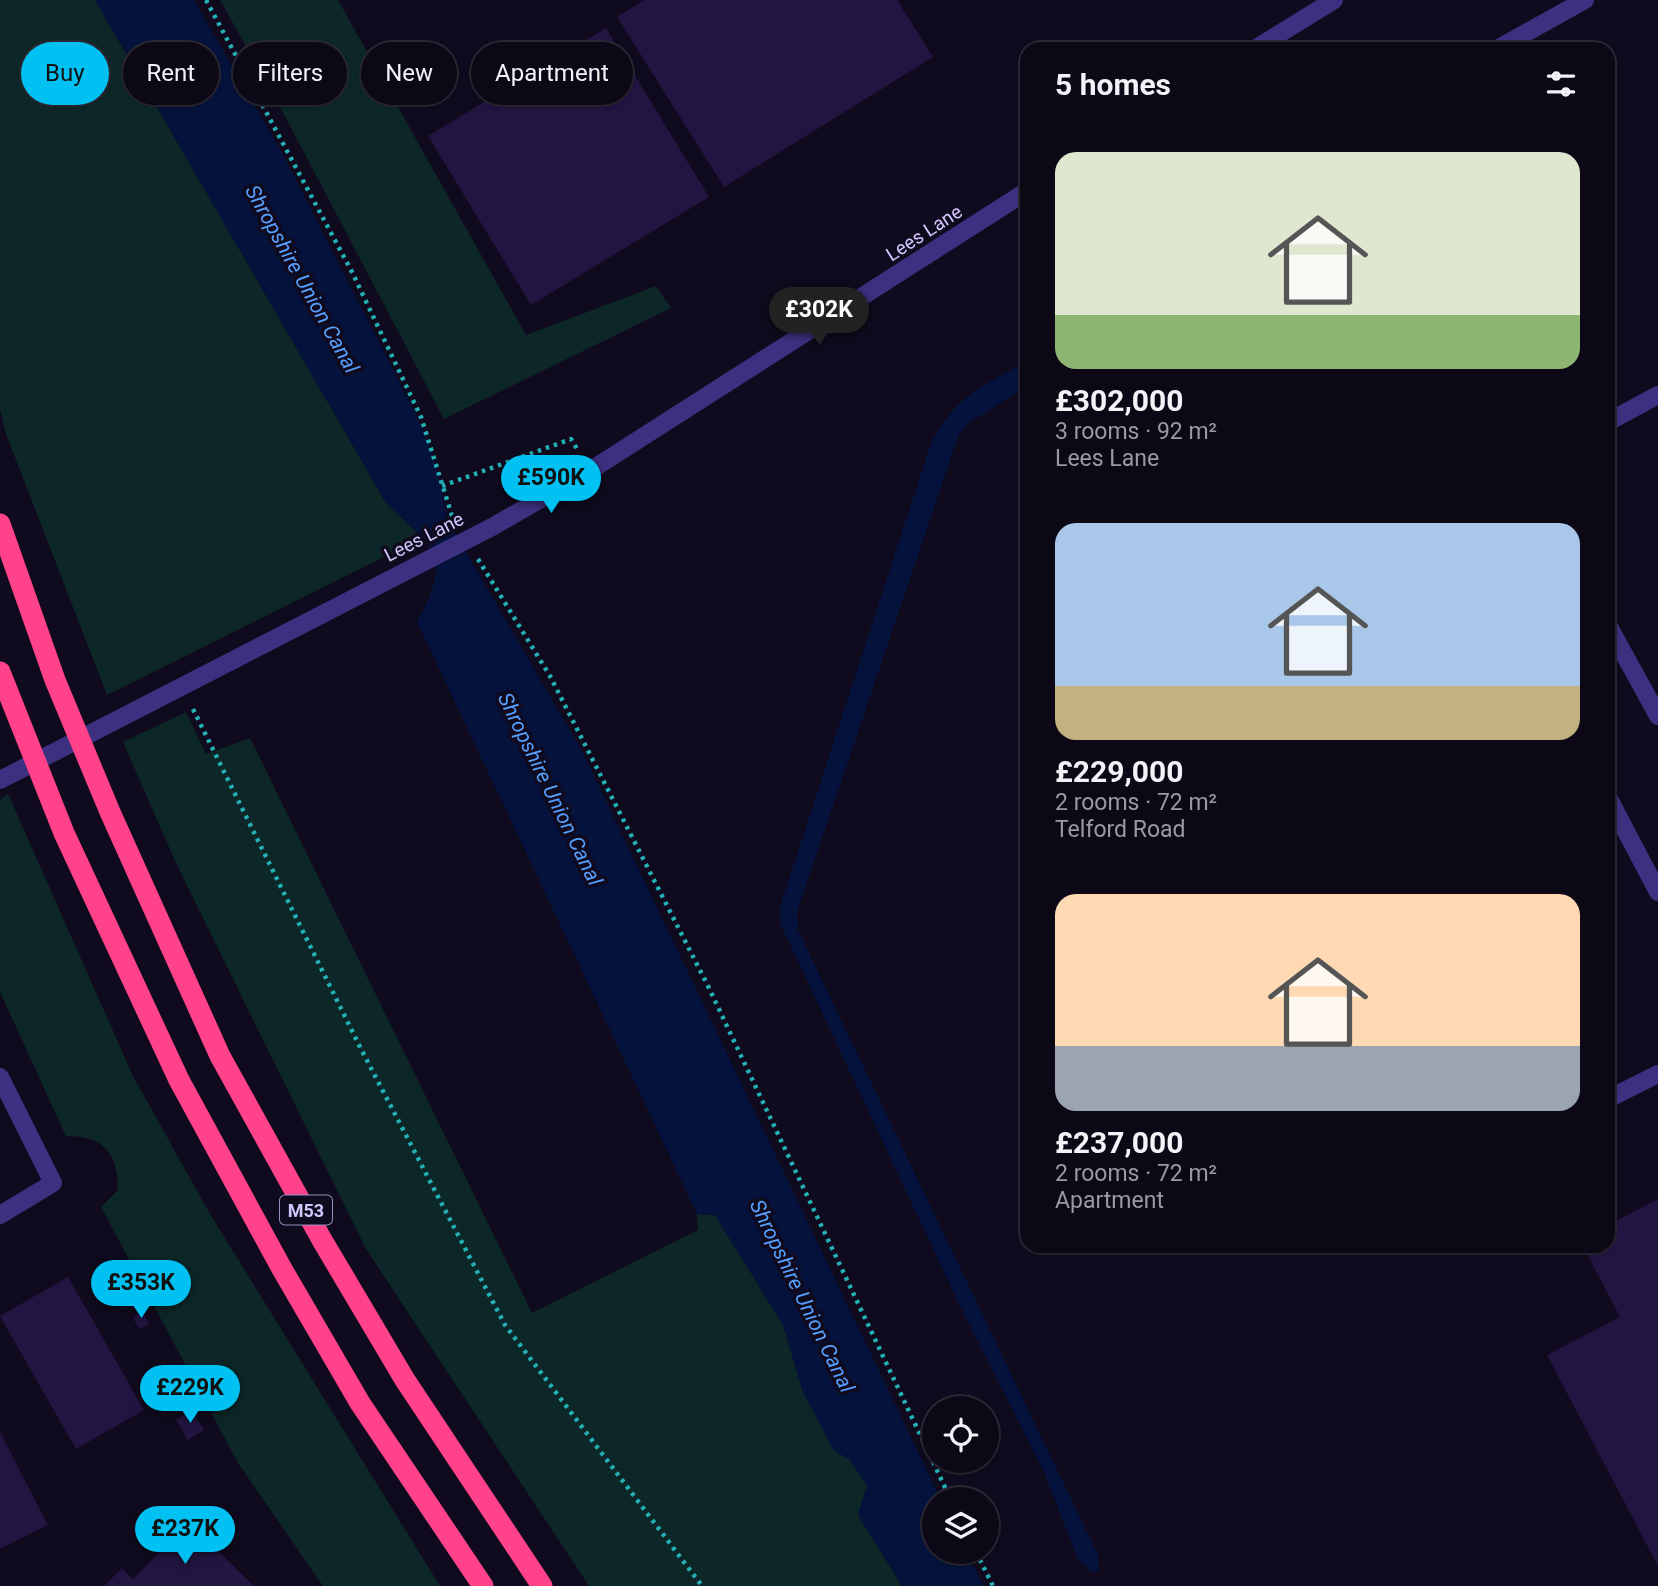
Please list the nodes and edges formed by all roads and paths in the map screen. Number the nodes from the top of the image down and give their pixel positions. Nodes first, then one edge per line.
1 (206, 0) edge
2 (1334, 0) edge
3 (1585, 0) edge
4 (1266, 42) edge
5 (1510, 42) edge
6 (1020, 195) edge
7 (1658, 395) edge
8 (1615, 418) edge
9 (591, 470) junction
10 (442, 486) junction
11 (0, 524) edge
12 (459, 529) dead end
13 (473, 552) dead end
14 (1615, 638) edge
15 (0, 672) edge
16 (182, 686) junction
17 (1658, 716) edge
18 (0, 780) edge
19 (1615, 810) edge
20 (1658, 891) edge
21 (1658, 1073) edge
22 (0, 1077) edge
23 (1615, 1095) edge
24 (0, 1215) edge
25 (945, 1487) edge
26 (982, 1564) edge
27 (483, 1586) edge
28 (542, 1586) edge
29 (702, 1586) edge
30 (993, 1586) edge

1 - 10 path
2 - 4 street
3 - 5 street
6 - 9 street, Lees Lane
7 - 8 street
9 - 10 path
9 - 16 street, Lees Lane
10 - 12 path
11 - 28 highway, M53
13 - 25 path
14 - 17 street
15 - 27 highway, M53
16 - 18 street, Lees Lane
16 - 29 path
19 - 20 street
21 - 23 street
22 - 24 street
26 - 30 path

